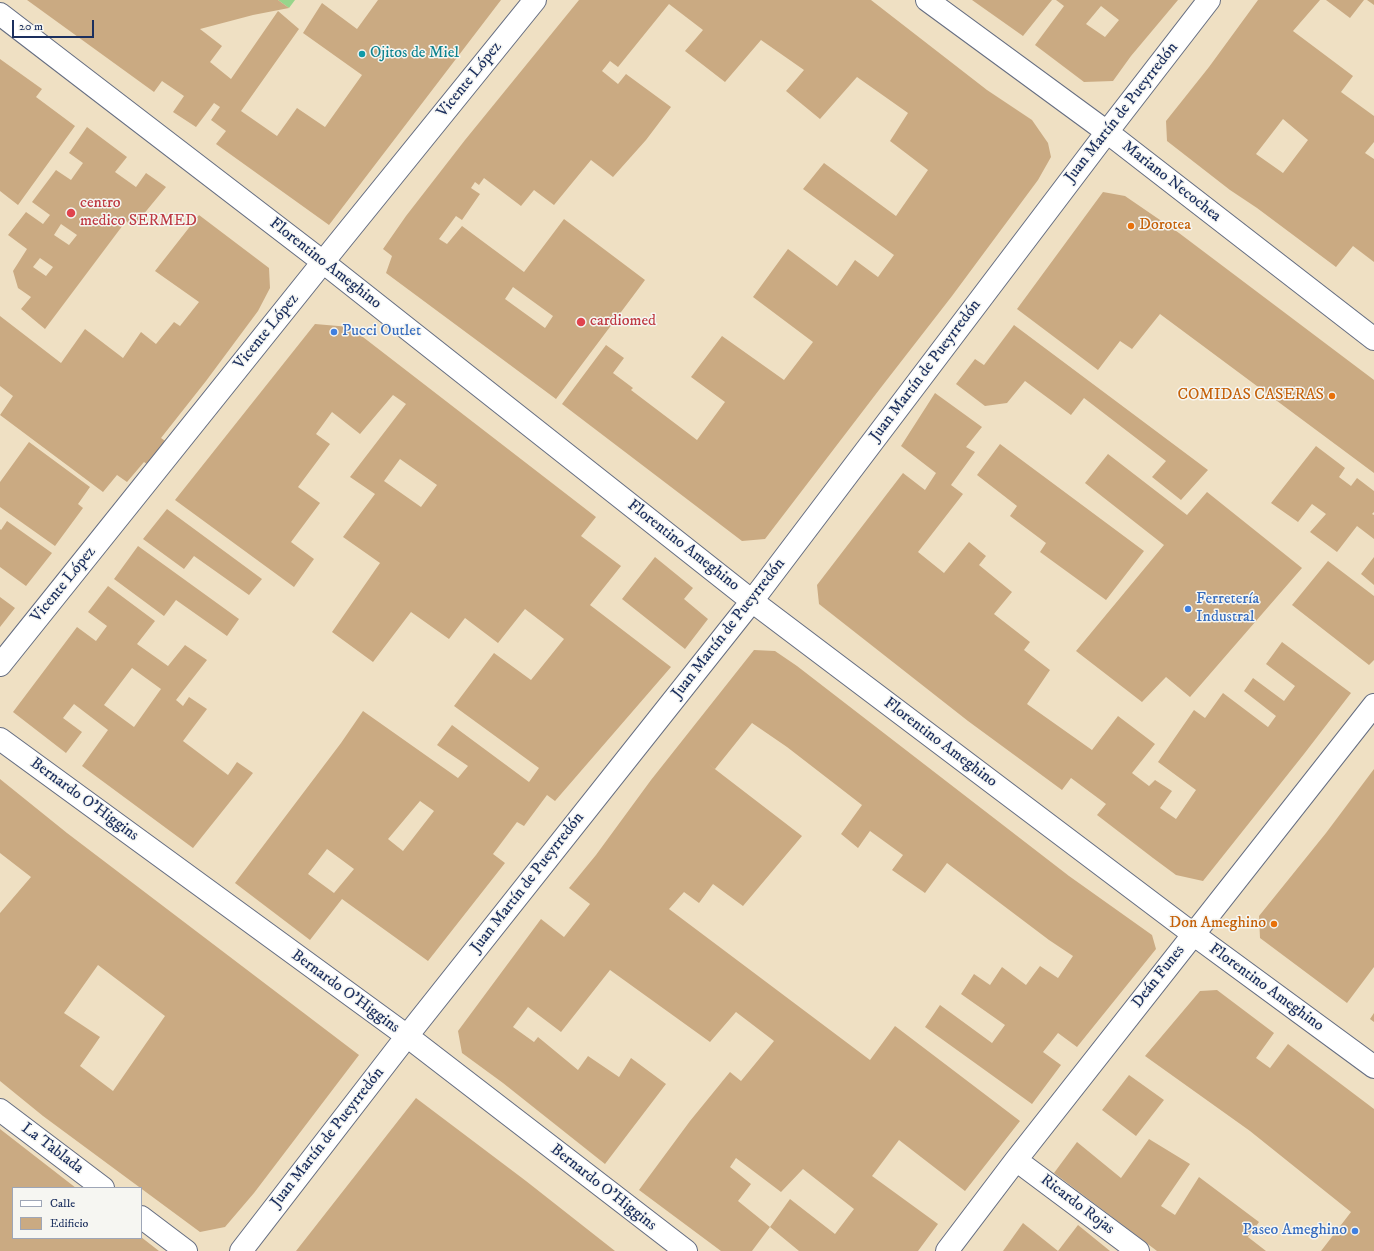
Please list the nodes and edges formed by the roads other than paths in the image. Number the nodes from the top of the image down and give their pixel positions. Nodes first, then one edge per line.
1 (535, 0) edge
2 (927, 0) edge
3 (1209, 0) edge
4 (0, 14) edge
5 (1106, 132) junction
6 (323, 262) junction
7 (1374, 339) edge
8 (752, 601) junction
9 (0, 665) edge
10 (1374, 705) edge
11 (0, 738) edge
12 (1193, 934) junction
13 (407, 1036) junction
14 (1374, 1067) edge
15 (0, 1110) edge
16 (1016, 1160) junction
17 (102, 1187) edge
18 (142, 1218) edge
19 (186, 1251) edge
20 (241, 1251) edge
21 (686, 1251) edge
22 (947, 1251) edge
23 (1138, 1251) edge

1 - 6 street, Vicente López
2 - 5 street, Mariano Necochea
3 - 5 street, Juan Martín de Pueyrredón
4 - 6 street, Florentino Ameghino
5 - 7 street, Mariano Necochea
5 - 8 street, Juan Martín de Pueyrredón
6 - 8 street, Florentino Ameghino
6 - 9 street, Vicente López
8 - 12 street, Florentino Ameghino
8 - 13 street, Juan Martín de Pueyrredón
10 - 12 street, Deán Funes
11 - 13 street, Bernardo O'Higgins
12 - 14 street, Florentino Ameghino
12 - 16 street, Deán Funes
13 - 20 street, Juan Martín de Pueyrredón
13 - 21 street, Bernardo O'Higgins
15 - 17 street, La Tablada
16 - 22 street, Deán Funes
16 - 23 street, Ricardo Rojas
18 - 19 street

